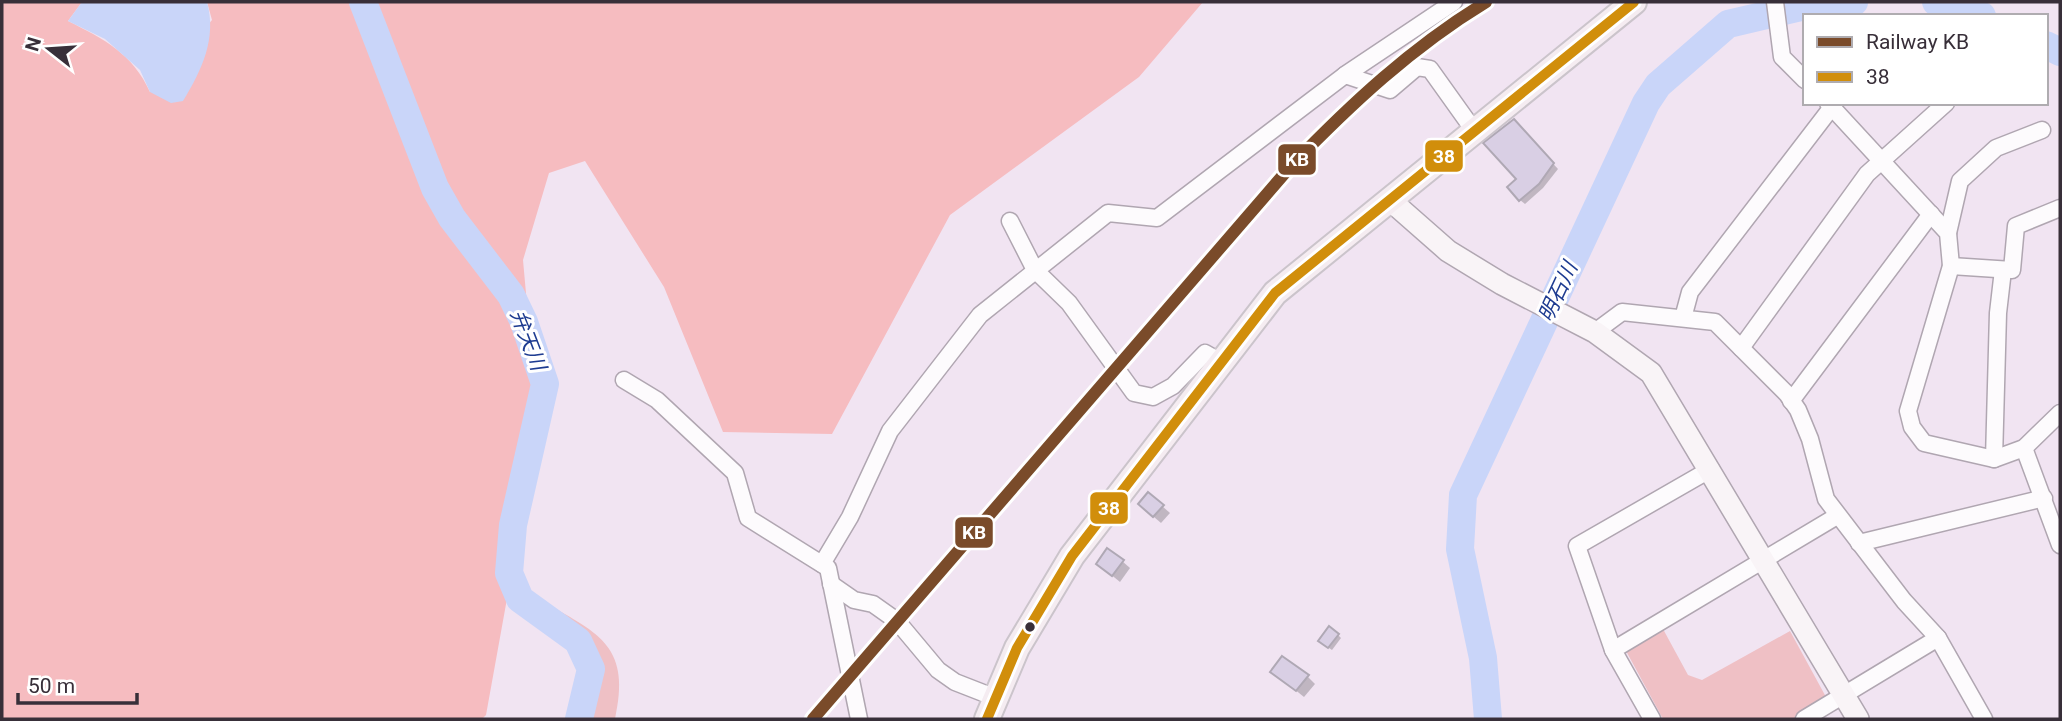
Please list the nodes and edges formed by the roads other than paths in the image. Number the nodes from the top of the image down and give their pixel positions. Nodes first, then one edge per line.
1 (1454, 2) edge
2 (1634, 2) edge
3 (1775, 2) edge
4 (1345, 75) junction
5 (1803, 78) edge
6 (1830, 105) edge
7 (1832, 105) edge
8 (1944, 105) edge
9 (2042, 130) dead end
10 (1475, 132) junction
11 (1883, 162) junction
12 (1390, 200) junction
13 (2060, 208) edge
14 (1931, 214) junction
15 (1010, 220) dead end
16 (1948, 233) junction
17 (1951, 266) junction
18 (1035, 270) junction
19 (2003, 270) junction
20 (1684, 318) junction
21 (1595, 331) junction
22 (1741, 348) junction
23 (1221, 362) junction
24 (624, 380) dead end
25 (1791, 401) junction
26 (2060, 414) edge
27 (2024, 448) junction
28 (1994, 459) junction
29 (1711, 469) junction
30 (2043, 498) junction
31 (1836, 516) junction
32 (1859, 543) junction
33 (2060, 545) edge
34 (1765, 561) junction
35 (821, 564) junction
36 (831, 584) junction
37 (1938, 638) junction
38 (1614, 650) junction
39 (1844, 696) junction
40 (991, 709) edge
41 (859, 719) edge
42 (1652, 719) edge
43 (1804, 719) edge
44 (1858, 719) edge
45 (1984, 719) edge

1 - 4 street
2 - 10 main road
3 - 5 street
4 - 10 street
4 - 18 street
6 - 20 street
7 - 11 street
8 - 11 street
9 - 16 street
10 - 12 main road
11 - 14 street
11 - 22 street
12 - 21 street
12 - 23 main road
13 - 19 street
14 - 16 street
14 - 25 street
15 - 18 street
16 - 17 street
17 - 19 street
17 - 28 street
18 - 23 street
18 - 35 street
19 - 28 street
20 - 21 street
20 - 22 street
21 - 29 street
22 - 25 street
23 - 40 main road
24 - 35 street
25 - 31 street
26 - 27 street
27 - 28 street
27 - 30 street
29 - 34 street
29 - 38 street
30 - 32 street
30 - 33 street
31 - 32 street
31 - 34 street
32 - 37 street
34 - 38 street
34 - 39 street
35 - 36 street
36 - 40 street
36 - 41 street
37 - 39 street
37 - 45 street
38 - 42 street
39 - 43 street
39 - 44 street

